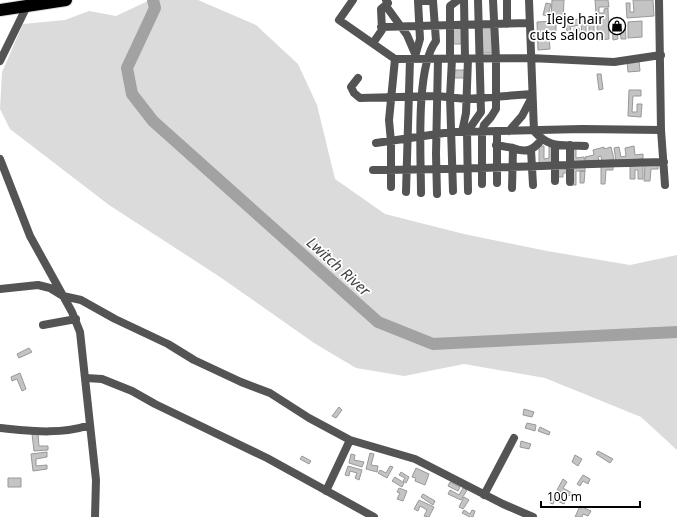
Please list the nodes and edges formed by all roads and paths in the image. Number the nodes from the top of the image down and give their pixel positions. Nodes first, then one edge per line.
1 (66, 0) edge
2 (353, 0) edge
3 (426, 0) edge
4 (458, 0) edge
5 (464, 0) edge
6 (478, 0) edge
7 (492, 0) edge
8 (507, 0) edge
9 (529, 0) edge
10 (659, 0) edge
11 (386, 3) edge
12 (27, 6) junction
13 (0, 10) edge
14 (530, 23) junction
15 (493, 24) junction
16 (508, 24) junction
17 (449, 25) junction
18 (478, 25) junction
19 (435, 26) junction
20 (465, 26) junction
21 (381, 27) junction
22 (402, 27) junction
23 (420, 27) junction
24 (374, 43) junction
25 (661, 55) junction
26 (414, 57) junction
27 (530, 58) junction
28 (395, 59) junction
29 (426, 59) junction
30 (438, 59) junction
31 (451, 59) junction
32 (466, 59) junction
33 (480, 59) junction
34 (496, 59) junction
35 (0, 61) edge
36 (358, 78) dead end
37 (532, 95) junction
38 (391, 96) junction
39 (437, 96) junction
40 (496, 96) junction
41 (408, 97) junction
42 (422, 97) junction
43 (450, 97) junction
44 (481, 97) junction
45 (466, 99) junction
46 (661, 130) junction
47 (497, 131) junction
48 (509, 131) junction
49 (534, 131) junction
50 (451, 132) junction
51 (465, 132) junction
52 (482, 132) junction
53 (436, 133) junction
54 (421, 135) junction
55 (407, 139) junction
56 (542, 139) junction
57 (391, 142) junction
58 (376, 143) dead end
59 (496, 145) junction
60 (555, 145) junction
61 (570, 145) junction
62 (585, 146) dead end
63 (513, 148) junction
64 (531, 150) junction
65 (0, 159) edge
66 (664, 162) junction
67 (571, 163) junction
68 (555, 164) junction
69 (482, 167) junction
70 (512, 167) junction
71 (532, 167) junction
72 (468, 168) junction
73 (496, 168) junction
74 (406, 169) junction
75 (436, 169) junction
76 (453, 169) junction
77 (373, 170) dead end
78 (392, 170) junction
79 (421, 171) junction
80 (555, 181) dead end
81 (570, 182) dead end
82 (497, 183) dead end
83 (482, 184) dead end
84 (533, 185) dead end
85 (665, 186) dead end
86 (391, 187) dead end
87 (512, 188) dead end
88 (453, 191) dead end
89 (406, 192) dead end
90 (468, 192) dead end
91 (422, 193) dead end
92 (436, 194) dead end
93 (0, 289) edge
94 (63, 296) junction
95 (76, 319) junction
96 (43, 325) dead end
97 (86, 378) junction
98 (90, 425) junction
99 (0, 428) edge
100 (514, 438) dead end
101 (350, 440) junction
102 (326, 491) junction
103 (484, 495) junction
104 (529, 516) edge
105 (95, 517) edge
106 (374, 517) edge

1 - 12 highway
2 - 24 street
3 - 19 street
3 - 23 street
4 - 17 street
5 - 20 street
6 - 18 street
7 - 15 street
8 - 16 street
9 - 14 street
10 - 25 street
11 - 21 street
11 - 22 street
12 - 13 highway
12 - 35 street
14 - 16 street
14 - 27 street
15 - 16 street
15 - 18 street
15 - 34 street
17 - 19 street
17 - 20 street
17 - 31 street
18 - 20 street
18 - 33 street
19 - 23 street
19 - 29 street
20 - 32 street
21 - 22 street
21 - 24 street
22 - 23 street
22 - 26 street
23 - 26 street
24 - 28 street
25 - 27 street
25 - 46 street
26 - 28 street
26 - 29 street
26 - 41 street
27 - 34 street
27 - 37 street
28 - 38 street
29 - 30 street
29 - 42 street
30 - 31 street
30 - 39 street
31 - 32 street
31 - 43 street
32 - 33 street
32 - 45 street
33 - 34 street
33 - 44 street
34 - 40 street
36 - 38 street
37 - 40 street
37 - 48 street
37 - 49 street
38 - 41 street
38 - 57 street
39 - 42 street
39 - 43 street
39 - 53 street
40 - 44 street
40 - 52 street
41 - 42 street
41 - 55 street
42 - 54 street
43 - 45 street
43 - 50 street
44 - 45 street
44 - 51 street
45 - 51 street
46 - 49 street
46 - 66 street
47 - 48 street
47 - 52 street
47 - 59 street
48 - 49 street
49 - 56 street
50 - 51 street
50 - 53 street
50 - 76 street
51 - 52 street
51 - 72 street
52 - 69 street
53 - 54 street
53 - 75 street
54 - 55 street
54 - 79 street
55 - 57 street
55 - 74 street
56 - 60 street
56 - 64 street
57 - 58 street
57 - 78 street
59 - 63 street
59 - 73 street
60 - 61 street
60 - 68 street
61 - 62 street
61 - 67 street
63 - 64 street
63 - 70 street
64 - 71 street
65 - 94 street
66 - 67 street
66 - 85 street
67 - 68 street
67 - 81 street
68 - 71 street
68 - 80 street
69 - 72 street
69 - 73 street
69 - 83 street
70 - 71 street
70 - 73 street
70 - 87 street
71 - 84 street
72 - 76 street
72 - 90 street
73 - 82 street
74 - 78 street
74 - 79 street
74 - 89 street
75 - 76 street
75 - 79 street
75 - 92 street
76 - 88 street
77 - 78 street
78 - 86 street
79 - 91 street
93 - 94 street
94 - 95 street
94 - 101 street
95 - 96 street
95 - 97 street
97 - 98 street
97 - 102 street
98 - 99 street
98 - 105 street
100 - 103 street
101 - 102 street
101 - 103 street
102 - 106 street
103 - 104 street

